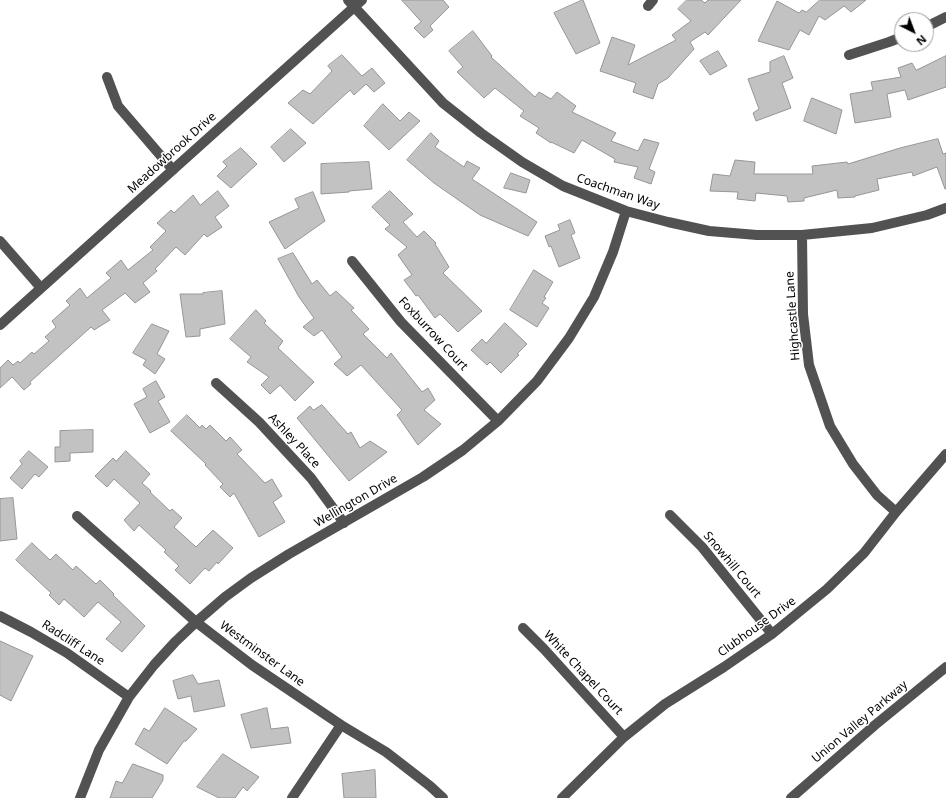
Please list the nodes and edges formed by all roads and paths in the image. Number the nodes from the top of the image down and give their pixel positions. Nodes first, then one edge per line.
1 (355, 2) edge
2 (946, 17) edge
3 (934, 23) edge
4 (894, 40) edge
5 (849, 55) dead end
6 (107, 77) dead end
7 (173, 170) junction
8 (946, 208) edge
9 (626, 211) junction
10 (802, 235) junction
11 (0, 241) edge
12 (352, 261) dead end
13 (41, 288) junction
14 (0, 325) edge
15 (216, 383) dead end
16 (498, 421) junction
17 (946, 454) edge
18 (896, 512) junction
19 (670, 515) dead end
20 (77, 516) dead end
21 (344, 523) junction
22 (0, 616) edge
23 (196, 622) junction
24 (523, 628) dead end
25 (772, 634) junction
26 (946, 667) edge
27 (128, 698) junction
28 (341, 725) junction
29 (624, 737) junction
30 (80, 798) edge
31 (292, 798) edge
32 (443, 798) edge
33 (562, 798) edge
34 (791, 798) edge

1 - 7 street, Meadowbrook Drive
1 - 9 street, Coachman Way
2 - 3 street
4 - 5 street
6 - 7 street
7 - 13 street, Meadowbrook Drive
8 - 10 street, Coachman Way
9 - 10 street, Coachman Way
9 - 16 street, Wellington Drive
10 - 18 street, Highcastle Lane
11 - 13 street
12 - 16 street, Foxburrow Court
13 - 14 street, Meadowbrook Drive
15 - 21 street, Ashley Place
16 - 21 street, Wellington Drive
17 - 18 street, Clubhouse Drive
18 - 25 street, Clubhouse Drive
19 - 25 street, Snowhill Court
20 - 23 street, Westminster Lane
21 - 23 street, Wellington Drive
22 - 27 street, Radcliff Lane
23 - 27 street, Wellington Drive
23 - 28 street, Westminster Lane
24 - 29 street, White Chapel Court
25 - 29 street, Clubhouse Drive
26 - 34 street, Union Valley Parkway
27 - 30 street, Wellington Drive
28 - 31 street
28 - 32 street, Westminster Lane
29 - 33 street, Clubhouse Drive

